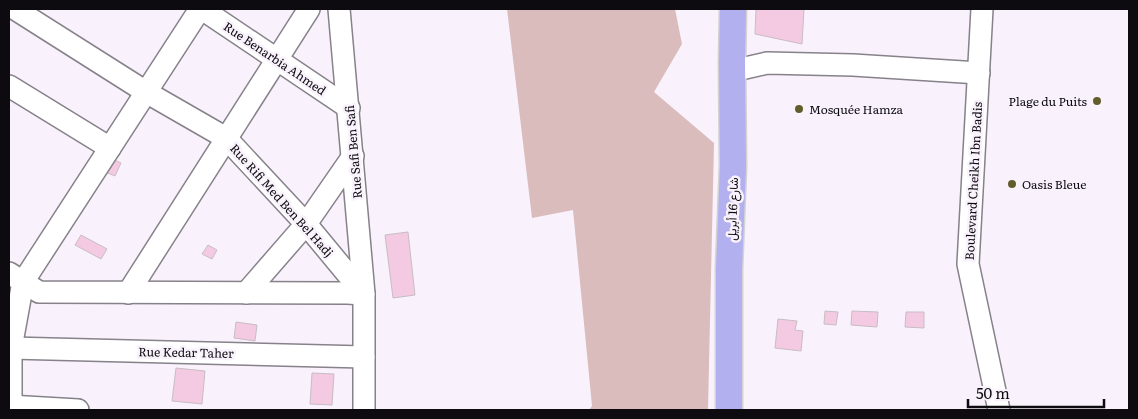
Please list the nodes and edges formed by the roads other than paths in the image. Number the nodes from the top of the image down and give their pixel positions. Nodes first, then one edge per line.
1 (15, 9) edge
2 (201, 9) edge
3 (309, 9) edge
4 (339, 9) edge
5 (733, 9) edge
6 (982, 9) edge
7 (277, 59) junction
8 (732, 71) junction
9 (978, 73) junction
10 (9, 86) edge
11 (146, 92) junction
12 (349, 108) junction
13 (226, 138) junction
14 (110, 148) junction
15 (354, 156) junction
16 (306, 224) junction
17 (16, 277) edge
18 (128, 293) junction
19 (246, 293) junction
20 (364, 294) junction
21 (10, 348) edge
22 (364, 356) junction
23 (10, 408) edge
24 (78, 410) edge
25 (364, 410) edge
26 (729, 410) edge
27 (999, 410) edge

1 - 11 street, Rue Rifi Med Ben Bel Hadj
2 - 7 street, Rue Benarbia Ahmed
2 - 11 street
3 - 7 street
4 - 12 street, Rue Safi Ben Safi
5 - 8 main road, شارع 16 أبريل
6 - 9 street, Boulevard Cheikh Ibn Badis
7 - 12 street, Rue Benarbia Ahmed
7 - 13 street
8 - 9 street
8 - 26 main road, شارع 16 أبريل
9 - 27 street, Boulevard Cheikh Ibn Badis
10 - 14 street
11 - 13 street, Rue Rifi Med Ben Bel Hadj
11 - 14 street
12 - 15 street, Rue Safi Ben Safi
13 - 16 street, Rue Rifi Med Ben Bel Hadj
13 - 18 street
14 - 17 street
15 - 16 street
15 - 20 street, Rue Safi Ben Safi
16 - 19 street
16 - 20 street, Rue Rifi Med Ben Bel Hadj
17 - 18 street
17 - 21 street
18 - 19 street
19 - 20 street
20 - 22 street
21 - 22 street, Rue Kedar Taher
21 - 23 street
22 - 25 street
23 - 24 street

